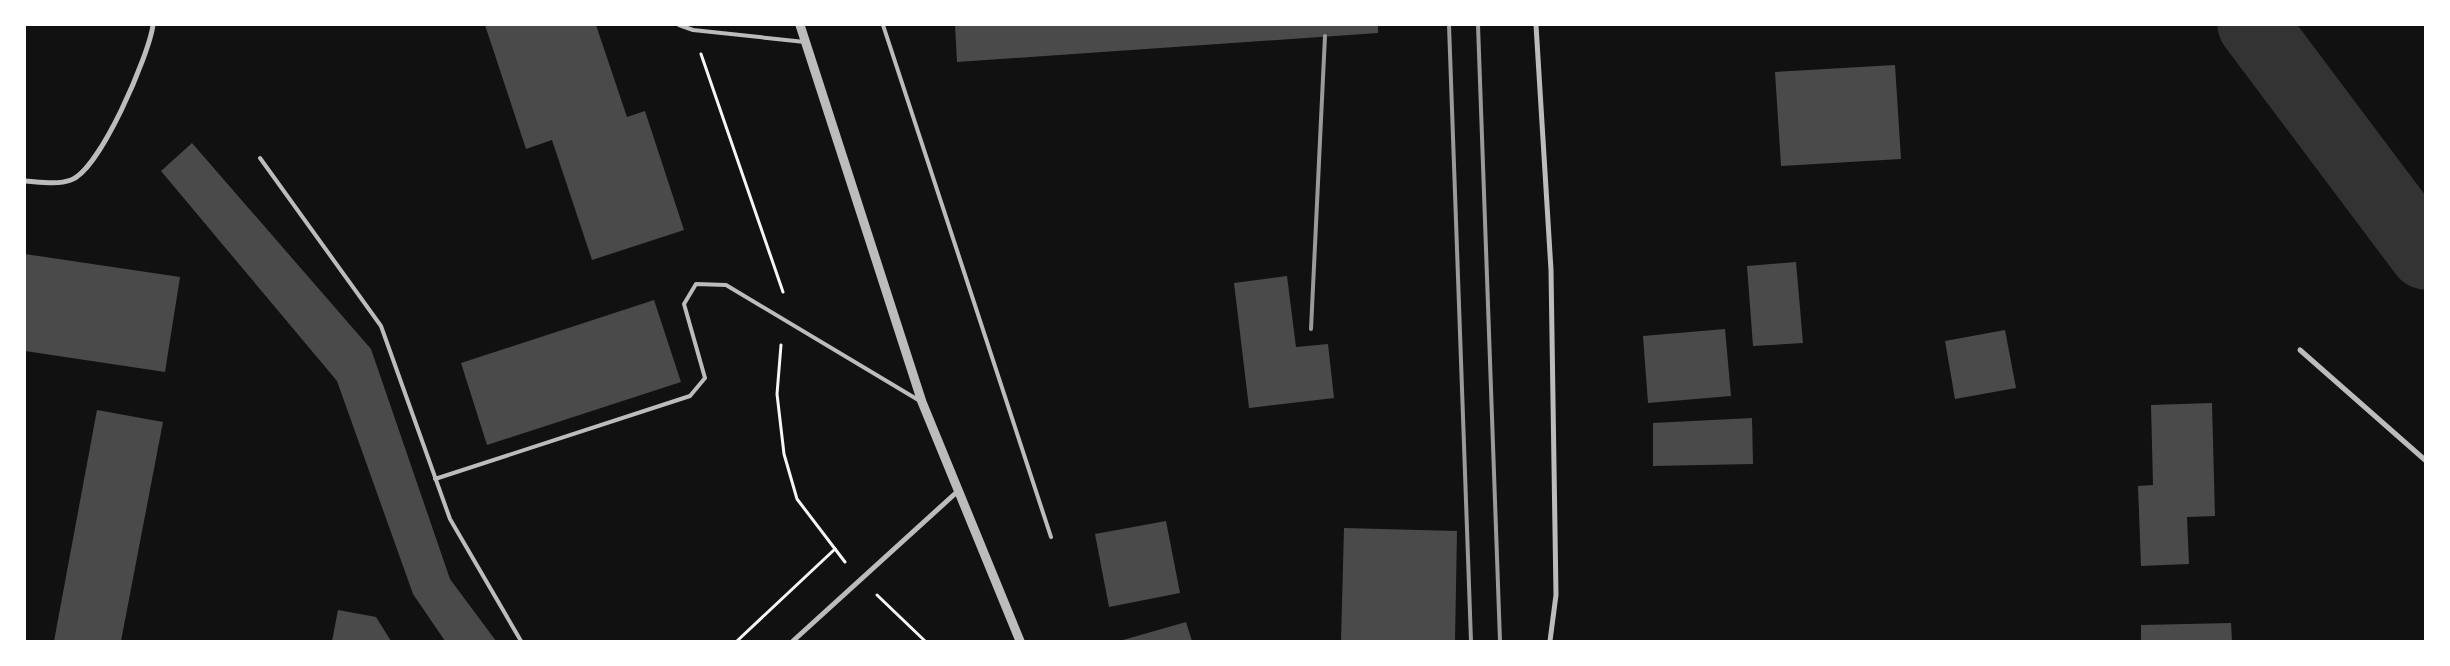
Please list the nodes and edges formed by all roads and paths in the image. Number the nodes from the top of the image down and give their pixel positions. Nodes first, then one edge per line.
1 (153, 25) edge
2 (679, 25) edge
3 (800, 25) edge
4 (883, 25) edge
5 (1536, 25) edge
6 (805, 42) junction
7 (260, 158) dead end
8 (25, 181) edge
9 (2300, 350) dead end
10 (922, 402) junction
11 (2425, 460) edge
12 (435, 479) junction
13 (958, 491) junction
14 (1051, 537) dead end
15 (835, 549) dead end
16 (859, 580) junction
17 (521, 641) edge
18 (737, 641) edge
19 (793, 641) edge
20 (926, 641) edge
21 (1020, 641) edge
22 (1550, 641) edge

1 - 8 street
2 - 6 lane
3 - 6 street
4 - 14 lane
5 - 22 street
6 - 10 street
7 - 12 lane
9 - 11 street
10 - 12 lane
10 - 13 street
12 - 17 lane
13 - 16 street
13 - 21 street
15 - 18 path
16 - 19 street
16 - 20 path

